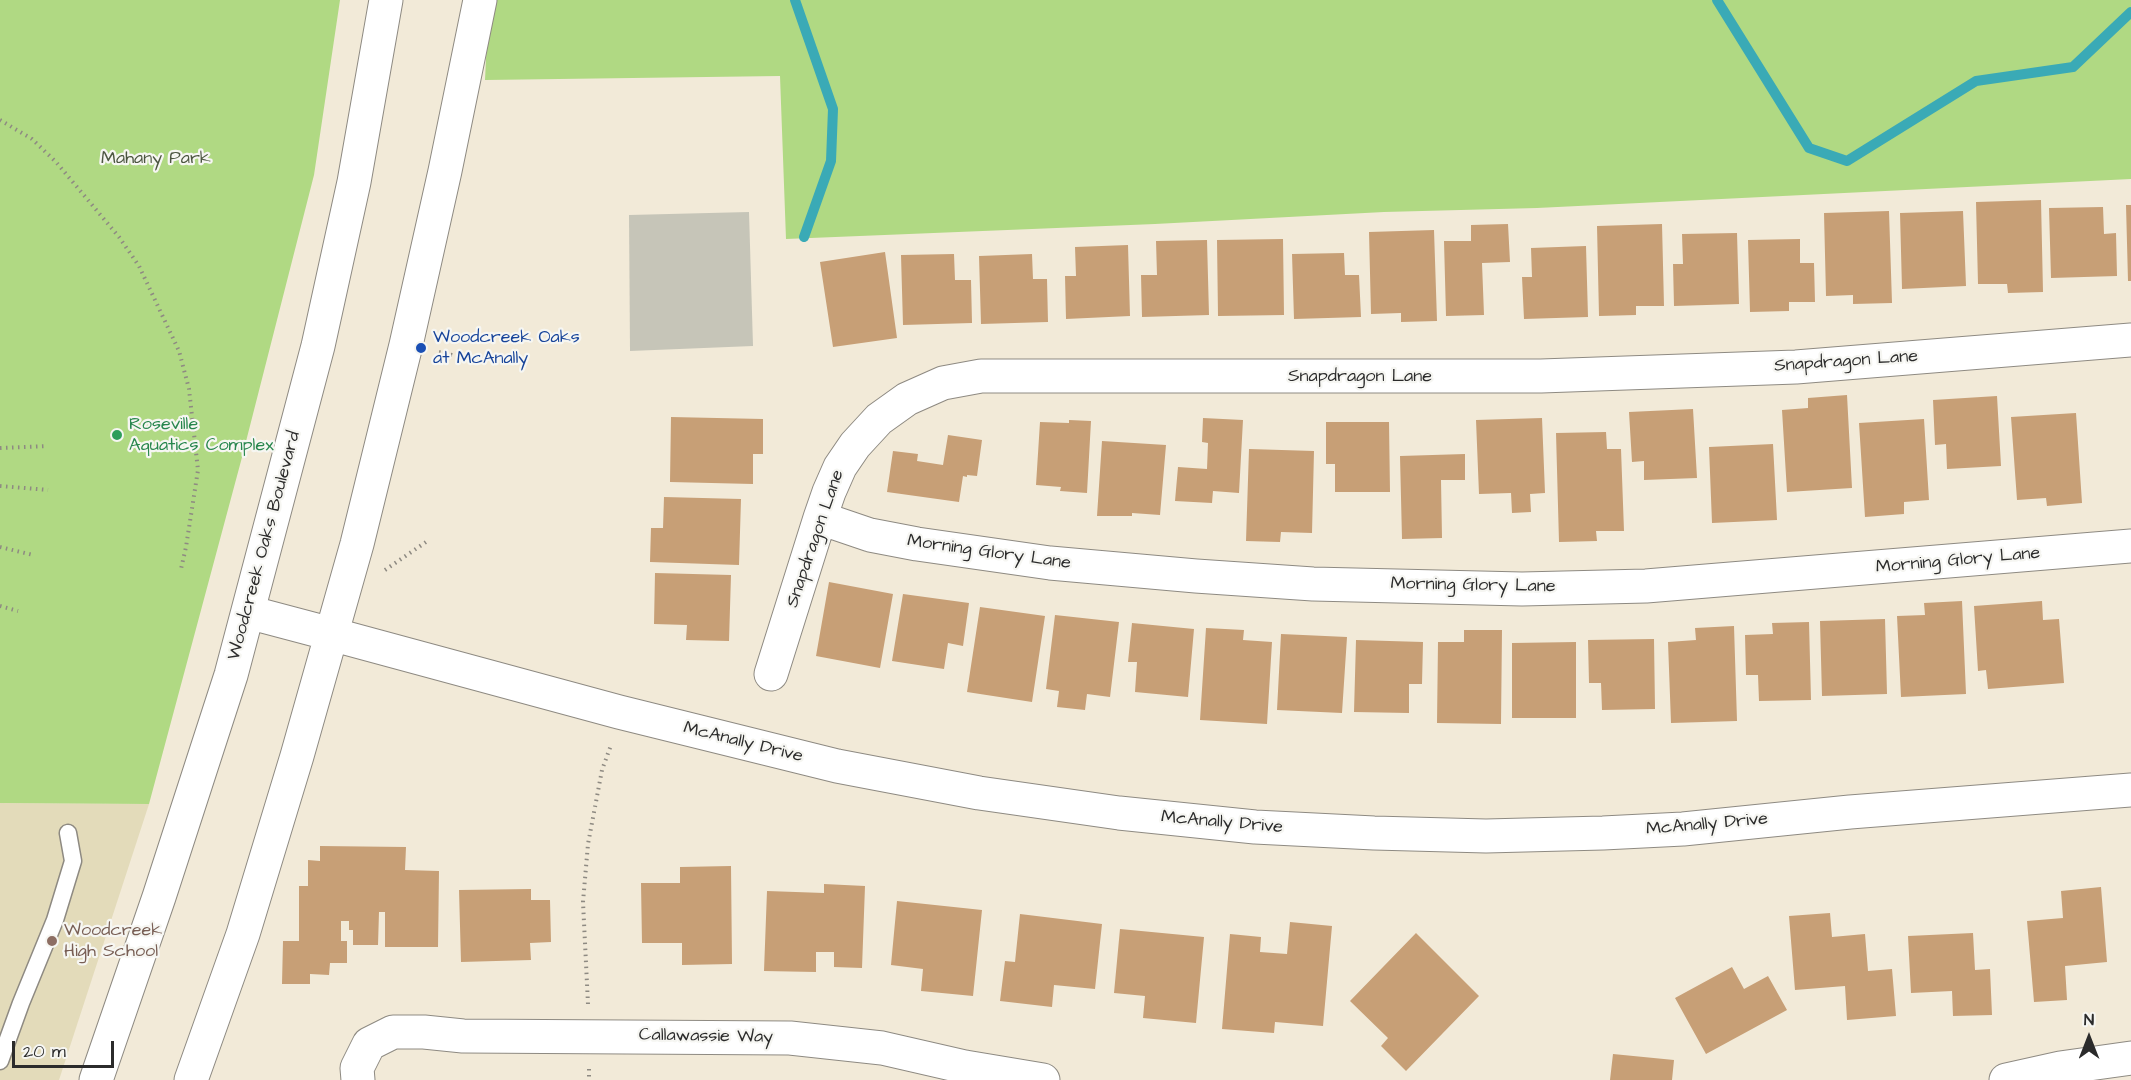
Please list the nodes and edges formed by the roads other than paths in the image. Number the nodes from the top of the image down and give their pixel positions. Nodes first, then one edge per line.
1 (386, 0) edge
2 (480, 0) edge
3 (2131, 340) edge
4 (820, 518) junction
5 (2131, 546) edge
6 (248, 612) junction
7 (332, 634) junction
8 (771, 674) dead end
9 (2131, 790) edge
10 (68, 833) dead end
11 (2131, 1058) edge
12 (0, 1061) edge
13 (96, 1080) edge
14 (191, 1080) edge
15 (358, 1080) edge
16 (1043, 1080) edge
17 (2006, 1080) edge

1 - 6 street, Woodcreek Oaks Boulevard
2 - 7 street
3 - 4 street, Snapdragon Lane
4 - 5 street, Morning Glory Lane
4 - 8 street, Snapdragon Lane
6 - 7 street, McAnally Drive
6 - 13 street, Woodcreek Oaks Boulevard
7 - 9 street, McAnally Drive
7 - 14 street
10 - 12 lane
11 - 17 street
15 - 16 street, Callawassie Way

